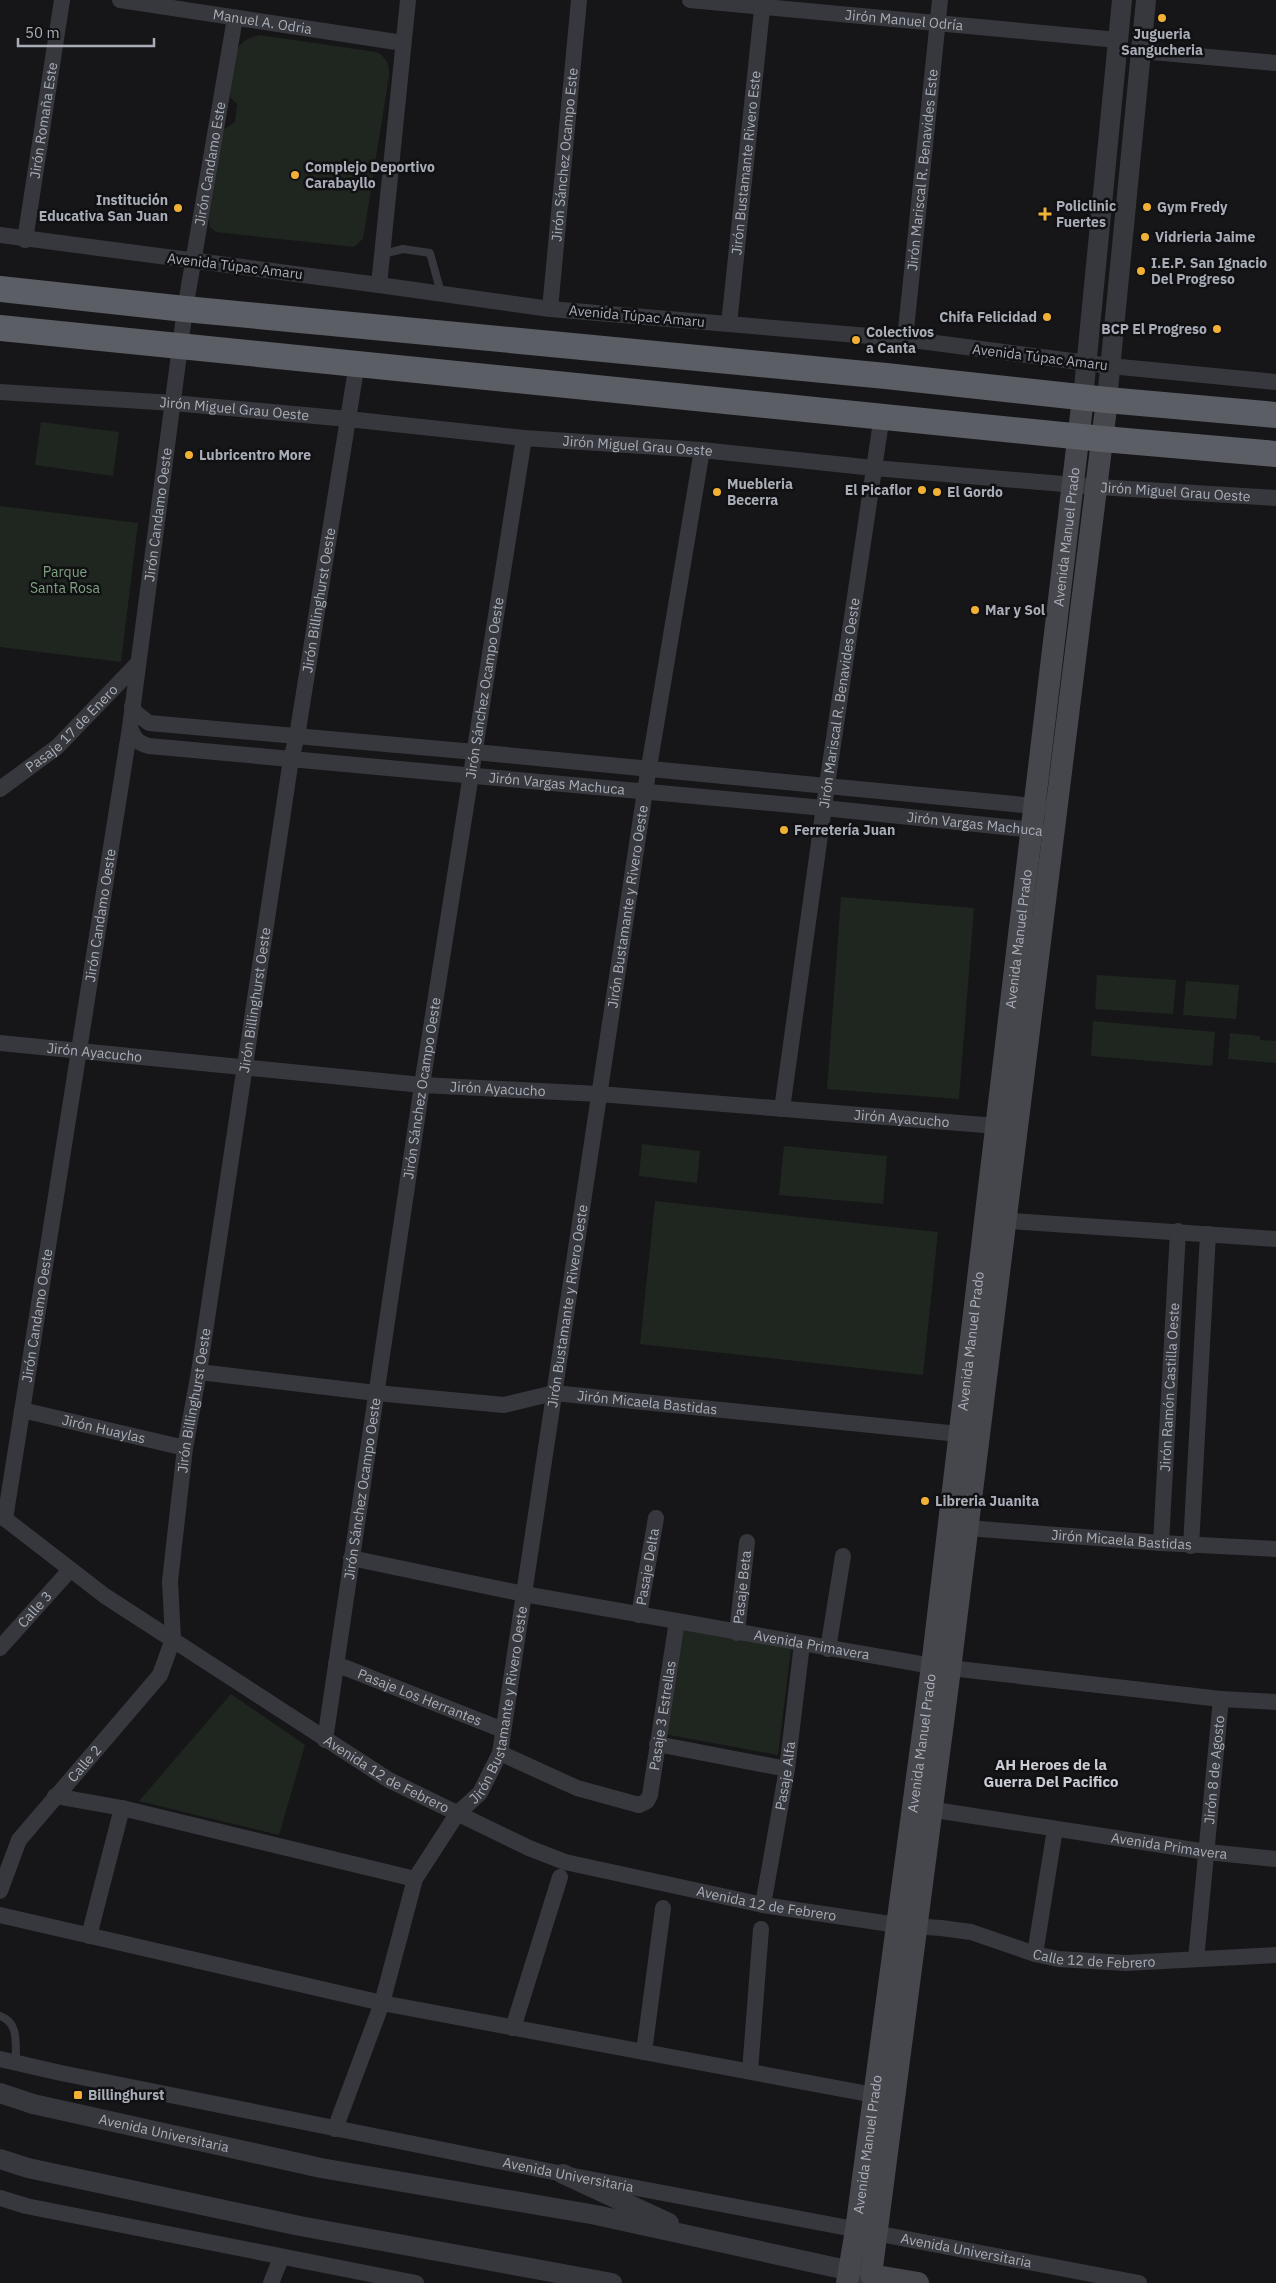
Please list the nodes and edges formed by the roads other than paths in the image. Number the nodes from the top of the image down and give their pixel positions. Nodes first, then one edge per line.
1 (62, 0) edge
2 (120, 0) edge
3 (408, 0) edge
4 (579, 0) edge
5 (690, 0) edge
6 (940, 0) edge
7 (1122, 0) edge
8 (1146, 0) edge
9 (763, 3) edge
10 (235, 18) junction
11 (938, 23) junction
12 (1118, 40) junction
13 (403, 43) junction
14 (1141, 51) junction
15 (1276, 63) edge
16 (0, 235) edge
17 (25, 240) junction
18 (383, 254) junction
19 (194, 261) junction
20 (379, 285) junction
21 (0, 290) edge
22 (441, 293) junction
23 (185, 309) junction
24 (550, 309) junction
25 (729, 324) junction
26 (0, 328) edge
27 (905, 339) junction
28 (180, 346) junction
29 (356, 362) junction
30 (1087, 362) junction
31 (1110, 366) junction
32 (1276, 382) edge
33 (0, 392) edge
34 (1095, 399) junction
35 (173, 403) junction
36 (882, 415) junction
37 (1276, 415) edge
38 (348, 419) junction
39 (1091, 437) junction
40 (524, 438) junction
41 (702, 450) junction
42 (1276, 454) edge
43 (874, 468) junction
44 (1073, 484) junction
45 (1098, 487) junction
46 (1276, 498) edge
47 (138, 663) junction
48 (132, 706) junction
49 (130, 726) junction
50 (297, 736) junction
51 (475, 752) junction
52 (291, 759) junction
53 (649, 768) junction
54 (471, 775) junction
55 (827, 786) junction
56 (0, 789) edge
57 (645, 791) junction
58 (1035, 806) junction
59 (824, 808) junction
60 (1057, 809) junction
61 (1032, 830) junction
62 (1054, 833) junction
63 (0, 1043) edge
64 (79, 1050) junction
65 (246, 1067) junction
66 (422, 1085) junction
67 (599, 1094) junction
68 (782, 1109) junction
69 (997, 1126) junction
70 (996, 1220) junction
71 (1178, 1231) junction
72 (1208, 1234) junction
73 (1276, 1239) edge
74 (199, 1372) junction
75 (376, 1393) junction
76 (554, 1393) junction
77 (22, 1410) junction
78 (969, 1435) junction
79 (185, 1448) junction
80 (2, 1517) edge
81 (656, 1518) dead end
82 (967, 1528) junction
83 (747, 1542) dead end
84 (1161, 1543) junction
85 (1191, 1546) junction
86 (1276, 1549) edge
87 (843, 1556) dead end
88 (350, 1558) junction
89 (70, 1570) junction
90 (524, 1594) junction
91 (639, 1615) junction
92 (677, 1622) junction
93 (737, 1633) junction
94 (173, 1639) junction
95 (802, 1644) junction
96 (0, 1648) edge
97 (828, 1649) junction
98 (336, 1664) junction
99 (941, 1668) junction
100 (1221, 1699) junction
101 (1276, 1702) edge
102 (503, 1730) junction
103 (325, 1740) junction
104 (657, 1744) junction
105 (500, 1753) junction
106 (787, 1769) junction
107 (55, 1796) junction
108 (122, 1808) junction
109 (923, 1808) junction
110 (458, 1814) junction
111 (1055, 1829) junction
112 (1206, 1852) junction
113 (1276, 1859) edge
114 (560, 1877) dead end
115 (415, 1879) junction
116 (0, 1890) edge
117 (763, 1905) junction
118 (663, 1908) dead end
119 (0, 1915) edge
120 (907, 1926) junction
121 (761, 1929) dead end
122 (88, 1936) junction
123 (1035, 1954) junction
124 (1276, 1955) edge
125 (1196, 1959) junction
126 (382, 2003) junction
127 (0, 2016) edge
128 (513, 2028) junction
129 (644, 2052) junction
130 (8, 2061) edge
131 (750, 2071) junction
132 (0, 2093) edge
133 (874, 2095) junction
134 (336, 2129) junction
135 (0, 2159) edge
136 (563, 2174) junction
137 (0, 2198) edge
138 (856, 2230) junction
139 (878, 2234) junction
140 (705, 2240) junction
141 (281, 2258) junction
142 (848, 2277) edge
143 (871, 2279) edge
144 (271, 2283) edge
145 (416, 2283) edge
146 (612, 2283) edge
147 (918, 2283) edge
148 (1139, 2283) edge

1 - 17 street, Jirón Romaña Este
2 - 10 street, Manuel A. Odria
3 - 13 street
4 - 24 street, Jirón Sánchez Ocampo Este
5 - 9 street, Jirón Manuel Odría
6 - 11 street, Jirón Mariscal R. Benavides Este
7 - 12 street
8 - 14 street
9 - 11 street, Jirón Manuel Odría
9 - 25 street, Jirón Bustamante Rivero Este
10 - 13 street, Manuel A. Odria
10 - 19 street, Jirón Candamo Este
11 - 12 street, Jirón Manuel Odría
11 - 27 street, Jirón Mariscal R. Benavides Este
12 - 30 street
13 - 18 street
14 - 15 street
14 - 31 street
16 - 17 street, Avenida Túpac Amaru
17 - 19 street, Avenida Túpac Amaru
18 - 20 street
18 - 22 lane
19 - 20 street, Avenida Túpac Amaru
19 - 23 street, Jirón Candamo Este
20 - 22 street, Avenida Túpac Amaru
21 - 23 highway
22 - 24 street, Avenida Túpac Amaru
23 - 28 street, Jirón Candamo Oeste
23 - 34 highway
24 - 25 street, Avenida Túpac Amaru
25 - 27 street, Avenida Túpac Amaru
26 - 28 highway
27 - 30 street, Avenida Túpac Amaru
28 - 29 highway
28 - 35 street, Jirón Candamo Oeste
29 - 36 highway
29 - 38 street, Jirón Billinghurst Oeste
30 - 31 street, Avenida Túpac Amaru
30 - 34 street
31 - 32 street, Avenida Túpac Amaru
31 - 34 street
33 - 35 street, Jirón Miguel Grau Oeste
34 - 37 highway
34 - 39 main road, Avenida Manuel Prado
35 - 38 street, Jirón Miguel Grau Oeste
35 - 47 street, Jirón Candamo Oeste
36 - 39 highway
36 - 43 street, Jirón Mariscal R. Benavides Oeste
38 - 40 street, Jirón Miguel Grau Oeste
38 - 50 street, Jirón Billinghurst Oeste
39 - 42 highway
39 - 44 main road, Avenida Manuel Prado
39 - 45 main road, Avenida Manuel Prado
40 - 41 street, Jirón Miguel Grau Oeste
40 - 51 street, Jirón Sánchez Ocampo Oeste
41 - 43 street, Jirón Miguel Grau Oeste
41 - 53 street, Jirón Bustamante y Rivero Oeste
43 - 44 street, Jirón Miguel Grau Oeste
43 - 55 street, Jirón Mariscal R. Benavides Oeste
44 - 45 street, Jirón Miguel Grau Oeste
44 - 58 main road, Avenida Manuel Prado
45 - 46 street, Jirón Miguel Grau Oeste
45 - 60 main road, Avenida Manuel Prado
47 - 48 street, Jirón Candamo Oeste
47 - 56 street, Pasaje 17 de Enero
48 - 49 street, Jirón Candamo Oeste
48 - 50 street, Jirón Vargas Machuca
49 - 52 street, Jirón Vargas Machuca
49 - 64 street, Jirón Candamo Oeste
50 - 51 street, Jirón Vargas Machuca
50 - 52 street, Jirón Billinghurst Oeste
51 - 53 street, Jirón Vargas Machuca
51 - 54 street, Jirón Sánchez Ocampo Oeste
52 - 54 street, Jirón Vargas Machuca
52 - 65 street, Jirón Billinghurst Oeste
53 - 55 street, Jirón Vargas Machuca
53 - 57 street, Jirón Bustamante y Rivero Oeste
54 - 57 street, Jirón Vargas Machuca
54 - 66 street, Jirón Sánchez Ocampo Oeste
55 - 58 street, Jirón Vargas Machuca
55 - 59 street, Jirón Mariscal R. Benavides Oeste
57 - 59 street, Jirón Vargas Machuca
57 - 67 street, Jirón Bustamante y Rivero Oeste
58 - 60 street, Jirón Vargas Machuca
58 - 61 main road, Avenida Manuel Prado
59 - 61 street, Jirón Vargas Machuca
59 - 68 street, Jirón Mariscal R. Benavides Oeste
60 - 62 main road, Avenida Manuel Prado
61 - 62 street, Jirón Vargas Machuca
61 - 69 main road, Avenida Manuel Prado
62 - 70 main road, Avenida Manuel Prado
63 - 64 street, Jirón Ayacucho
64 - 65 street, Jirón Ayacucho
64 - 77 street, Jirón Candamo Oeste
65 - 66 street, Jirón Ayacucho
65 - 74 street, Jirón Billinghurst Oeste
66 - 67 street, Jirón Ayacucho
66 - 75 street, Jirón Sánchez Ocampo Oeste
67 - 68 street, Jirón Ayacucho
67 - 76 street, Jirón Bustamante y Rivero Oeste
68 - 69 street, Jirón Ayacucho
69 - 70 main road, Avenida Manuel Prado
70 - 71 street
70 - 78 main road, Avenida Manuel Prado
71 - 72 street
71 - 84 street, Jirón Ramón Castilla Oeste
72 - 73 street
72 - 85 street
74 - 75 street, Jirón Micaela Bastidas
74 - 79 street, Jirón Billinghurst Oeste
75 - 76 street, Jirón Micaela Bastidas
75 - 88 street, Jirón Sánchez Ocampo Oeste
76 - 78 street, Jirón Micaela Bastidas
76 - 90 street, Jirón Bustamante y Rivero Oeste
77 - 79 street, Jirón Huaylas
77 - 80 street, Jirón Candamo Oeste
78 - 82 main road, Avenida Manuel Prado
78 - 99 main road, Avenida Manuel Prado
79 - 94 street, Jirón Billinghurst Oeste
80 - 89 street, Avenida 12 de Febrero
81 - 91 street, Pasaje Delta
82 - 84 street, Jirón Micaela Bastidas
82 - 99 main road, Avenida Manuel Prado
83 - 93 street, Pasaje Beta
84 - 85 street, Jirón Micaela Bastidas
85 - 86 street, Jirón Micaela Bastidas
87 - 97 street
88 - 90 street, Avenida Primavera
88 - 98 street, Jirón Sánchez Ocampo Oeste
89 - 94 street, Avenida 12 de Febrero
89 - 96 street, Calle 3
90 - 91 street, Avenida Primavera
90 - 102 street, Jirón Bustamante y Rivero Oeste
91 - 92 street, Avenida Primavera
92 - 93 street, Avenida Primavera
92 - 104 street, Pasaje 3 Estrellas
93 - 95 street, Avenida Primavera
94 - 103 street, Avenida 12 de Febrero
94 - 107 street, Calle 2
95 - 97 street, Avenida Primavera
95 - 106 street, Pasaje Alfa
97 - 99 street, Avenida Primavera
98 - 102 street, Pasaje Los Herrantes
98 - 103 street, Jirón Sánchez Ocampo Oeste
99 - 100 street, Avenida Primavera
99 - 109 main road, Avenida Manuel Prado
100 - 101 street, Avenida Primavera
100 - 112 street, Jirón 8 de Agosto
102 - 105 street, Jirón Bustamante y Rivero Oeste
103 - 110 street, Avenida 12 de Febrero
104 - 105 street, Pasaje 3 Estrellas
104 - 106 street
105 - 110 street, Jirón Bustamante y Rivero Oeste
106 - 117 street, Pasaje Alfa
107 - 108 street
107 - 116 street, Calle 2
108 - 115 street
108 - 122 street
109 - 111 street, Avenida Primavera
109 - 120 main road, Avenida Manuel Prado
110 - 115 street, Jirón Bustamante y Rivero Oeste
110 - 117 street, Avenida 12 de Febrero
111 - 112 street, Avenida Primavera
111 - 123 street
112 - 113 street, Avenida Primavera
112 - 125 street, Jirón 8 de Agosto
114 - 128 street
115 - 126 street, Jirón Bustamante y Rivero Oeste
117 - 120 street, Avenida 12 de Febrero
118 - 129 street
119 - 122 street
120 - 123 street, Calle 12 de Febrero
120 - 133 main road, Avenida Manuel Prado
120 - 139 main road, Avenida Manuel Prado
121 - 131 street
122 - 126 street
123 - 125 street, Calle 12 de Febrero
124 - 125 street, Calle 12 de Febrero
126 - 128 street
126 - 134 street, Jirón Bustamante y Rivero Oeste
127 - 130 lane
128 - 129 street
129 - 131 street
130 - 134 street, Avenida Universitaria
131 - 133 street
132 - 140 street, Avenida Universitaria
133 - 138 main road, Avenida Manuel Prado
134 - 136 street, Avenida Universitaria
135 - 146 street
136 - 138 street, Avenida Universitaria
136 - 140 street
137 - 141 street
138 - 139 street, Avenida Universitaria
138 - 142 main road, Avenida Manuel Prado
139 - 143 main road, Avenida Manuel Prado
139 - 148 street, Avenida Universitaria
140 - 142 street, Avenida Universitaria
141 - 144 street
141 - 145 street
142 - 143 street, Avenida Universitaria
143 - 147 main road, Avenida Universitaria

